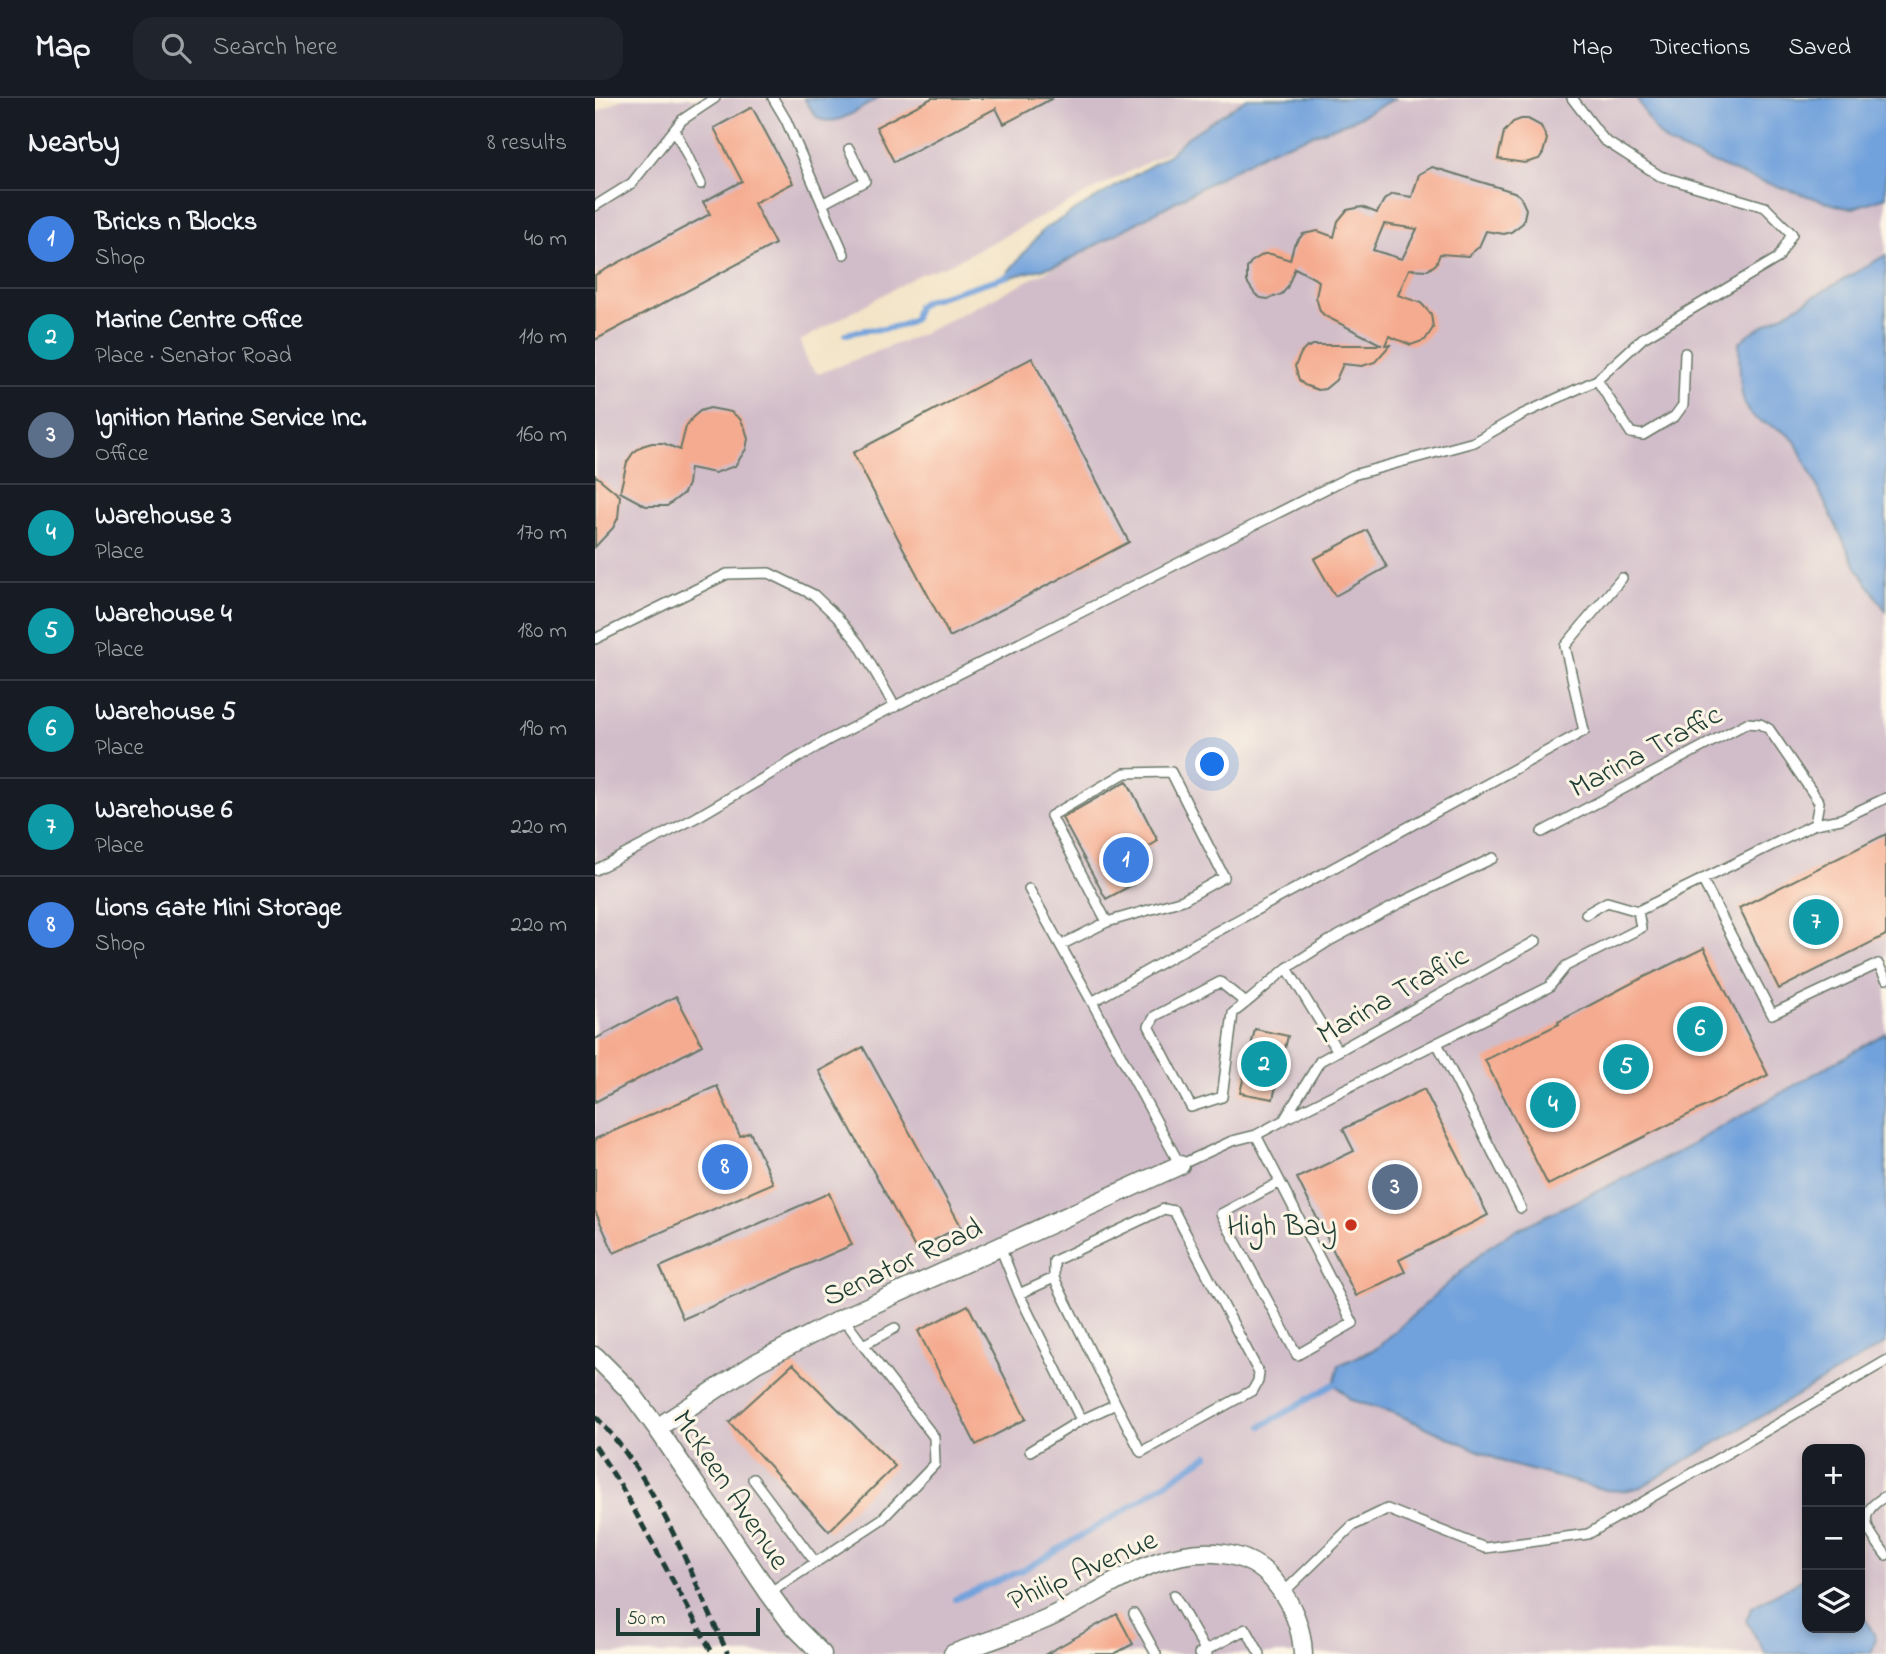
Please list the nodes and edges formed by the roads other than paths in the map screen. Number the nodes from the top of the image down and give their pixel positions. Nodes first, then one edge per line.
1 (715, 98) edge
2 (773, 98) edge
3 (1573, 98) edge
4 (675, 130) junction
5 (849, 149) dead end
6 (701, 184) dead end
7 (822, 204) junction
8 (595, 206) edge
9 (844, 254) dead end
10 (1685, 353) dead end
11 (1597, 380) junction
12 (1622, 578) dead end
13 (595, 639) edge
14 (895, 706) junction
15 (1886, 798) edge
16 (1815, 824) junction
17 (1542, 832) dead end
18 (1493, 858) dead end
19 (595, 870) edge
20 (1702, 879) junction
21 (1029, 889) dead end
22 (1638, 911) junction
23 (1586, 914) dead end
24 (1107, 922) junction
25 (1536, 941) dead end
26 (1062, 945) junction
27 (1882, 962) edge
28 (1287, 968) junction
29 (1886, 979) edge
30 (1092, 1002) junction
31 (1246, 1003) junction
32 (1437, 1043) junction
33 (1337, 1050) junction
34 (1284, 1120) junction
35 (1256, 1135) junction
36 (1180, 1166) junction
37 (1280, 1182) junction
38 (1521, 1208) dead end
39 (1000, 1247) junction
40 (1053, 1279) junction
41 (1019, 1294) junction
42 (843, 1318) junction
43 (895, 1328) dead end
44 (863, 1345) junction
45 (595, 1356) edge
46 (1886, 1361) edge
47 (1116, 1405) junction
48 (1081, 1420) junction
49 (657, 1428) junction
50 (1030, 1451) dead end
51 (753, 1479) dead end
52 (1886, 1496) edge
53 (1886, 1555) edge
54 (816, 1563) junction
55 (1283, 1592) junction
56 (769, 1593) junction
57 (1174, 1595) dead end
58 (1134, 1614) dead end
59 (1204, 1653) edge
60 (822, 1654) edge
61 (953, 1654) edge
62 (1156, 1654) edge
63 (1260, 1654) edge
64 (1303, 1654) edge

1 - 4 lane
2 - 7 lane
3 - 11 lane
4 - 6 lane
4 - 8 lane
5 - 7 lane
7 - 9 lane
10 - 11 lane
11 - 14 lane
12 - 30 lane
13 - 14 lane
14 - 19 lane
15 - 16 lane
16 - 17 lane, Marina Traffic
16 - 20 lane
18 - 28 lane
20 - 22 lane
20 - 27 lane
21 - 26 lane
22 - 23 lane
22 - 32 lane
24 - 24 lane
24 - 26 lane
25 - 33 lane, Marina Trafiic
26 - 30 lane
27 - 29 lane
28 - 31 lane
28 - 33 lane
30 - 36 lane
31 - 31 lane
32 - 34 lane
32 - 38 lane
33 - 34 lane, Marina Trafiic
34 - 35 lane
35 - 36 lane
35 - 37 lane
36 - 39 street, Senator Road
37 - 37 lane
39 - 41 lane
39 - 42 street, Senator Road
40 - 41 lane
40 - 47 lane
40 - 47 lane
41 - 48 lane
42 - 44 lane
42 - 49 street, Senator Road
43 - 44 lane
44 - 54 lane
45 - 49 street, McKeen Avenue
46 - 55 lane
47 - 48 lane
48 - 50 lane
49 - 56 street, McKeen Avenue
51 - 54 lane
52 - 53 lane
54 - 56 lane
55 - 61 street, Philip Avenue
55 - 64 street, Philip Avenue
56 - 60 street, McKeen Avenue
57 - 59 lane
58 - 62 lane
59 - 63 lane

